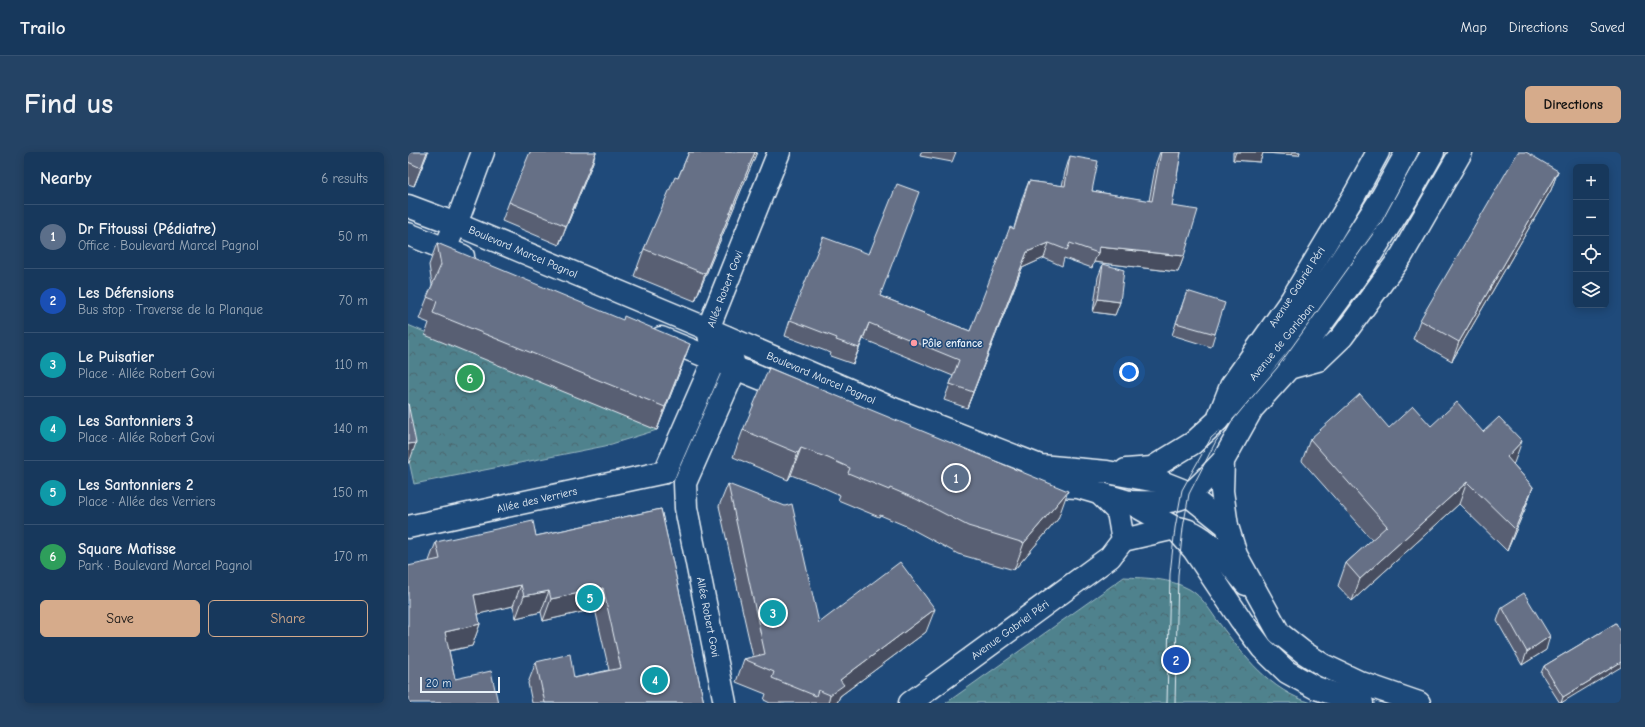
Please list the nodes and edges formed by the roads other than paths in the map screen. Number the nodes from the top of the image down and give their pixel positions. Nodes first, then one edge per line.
1 (483, 152) edge
2 (779, 152) edge
3 (1378, 152) edge
4 (1407, 152) edge
5 (1433, 152) edge
6 (1461, 152) edge
7 (408, 206) edge
8 (456, 224) junction
9 (408, 234) edge
10 (445, 249) junction
11 (481, 264) edge
12 (641, 330) edge
13 (717, 333) junction
14 (714, 360) junction
15 (1289, 368) junction
16 (735, 369) junction
17 (812, 399) edge
18 (1217, 421) junction
19 (1193, 443) junction
20 (1223, 461) junction
21 (665, 472) junction
22 (1107, 472) junction
23 (1008, 477) edge
24 (686, 483) junction
25 (1100, 494) junction
26 (1176, 494) junction
27 (1129, 502) junction
28 (408, 527) edge
29 (1175, 528) junction
30 (1228, 530) junction
31 (1116, 548) junction
32 (1263, 605) junction
33 (725, 703) edge
34 (910, 703) edge
35 (1362, 703) edge
36 (1419, 703) edge

1 - 8 main road
2 - 13 main road, Allée Robert Govi
3 - 18 main road, Avenue Gabriel Péri
4 - 18 main road, Avenue de Garlaban
5 - 15 main road, Avenue de Garlaban
6 - 15 main road
7 - 8 main road, Boulevard Marcel Pagnol
8 - 10 main road
8 - 13 main road, Boulevard Marcel Pagnol
9 - 10 main road
10 - 11 main road
12 - 14 main road
13 - 14 main road, Allée Robert Govi
13 - 16 main road, Allée Robert Govi
13 - 22 main road, Boulevard Marcel Pagnol
14 - 16 main road
14 - 21 main road
15 - 20 main road, Avenue de Garlaban
16 - 17 main road
16 - 24 main road, Allée Robert Govi
18 - 19 main road, Avenue de Garlaban
19 - 22 main road, Avenue de Garlaban
19 - 26 main road
20 - 26 main road
20 - 30 main road, Avenue de Garlaban
21 - 24 main road
21 - 28 main road, Allée des Verriers
22 - 26 main road, Boulevard Marcel Pagnol
23 - 25 main road
24 - 33 main road, Allée Robert Govi
25 - 27 main road
25 - 31 main road
26 - 27 main road
26 - 29 main road
26 - 30 main road, Boulevard Marcel Pagnol
27 - 29 main road
29 - 31 main road
29 - 32 main road
29 - 35 main road
30 - 32 main road, Avenue de Garlaban
31 - 34 main road, Avenue Gabriel Péri
32 - 36 main road

